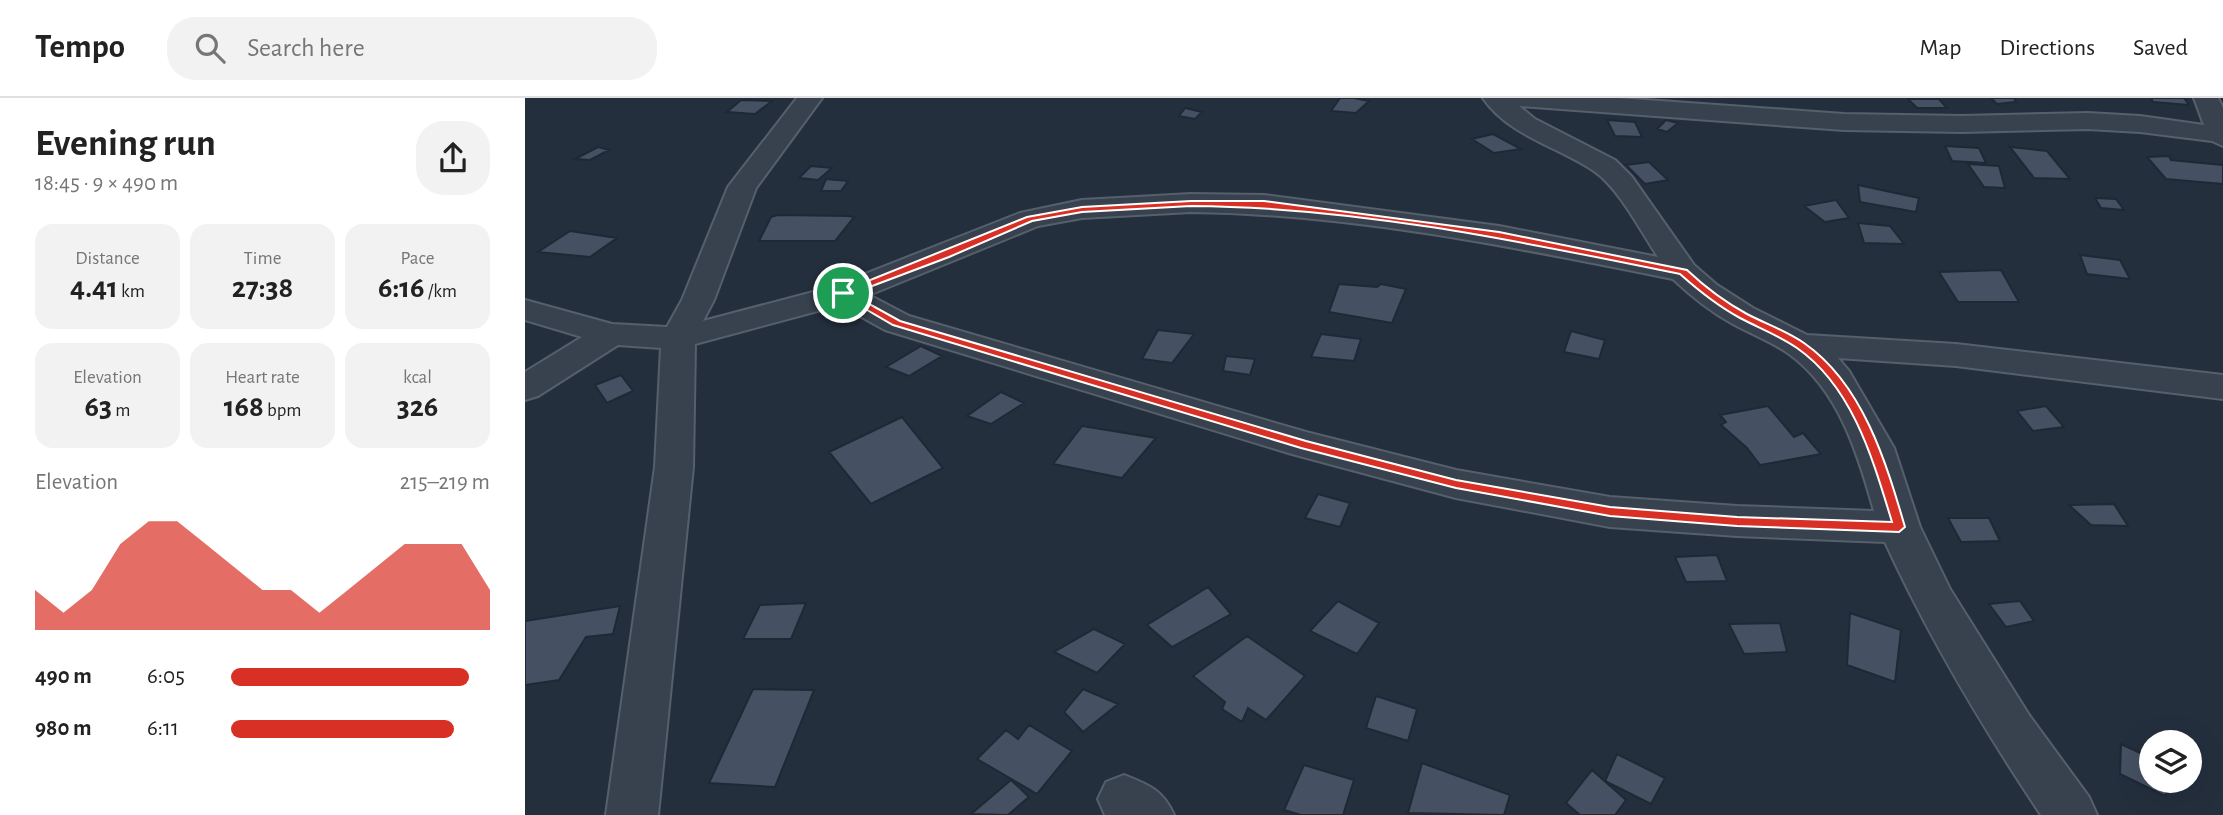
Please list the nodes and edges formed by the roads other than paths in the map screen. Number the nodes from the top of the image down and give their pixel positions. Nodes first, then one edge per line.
1 (810, 98) edge
2 (1495, 98) edge
3 (1514, 98) edge
4 (2206, 98) edge
5 (2222, 136) edge
6 (1683, 272) junction
7 (843, 293) junction
8 (525, 310) edge
9 (611, 334) junction
10 (678, 338) junction
11 (1800, 345) junction
12 (2223, 387) edge
13 (525, 388) edge
14 (1899, 527) junction
15 (632, 815) edge
16 (2071, 815) edge

1 - 10 street
2 - 6 street
3 - 5 street
4 - 5 street
6 - 7 street
6 - 11 street
7 - 10 street
7 - 14 street
8 - 9 street
9 - 10 street
9 - 13 street
10 - 15 street
11 - 12 street
11 - 14 street
14 - 16 street

